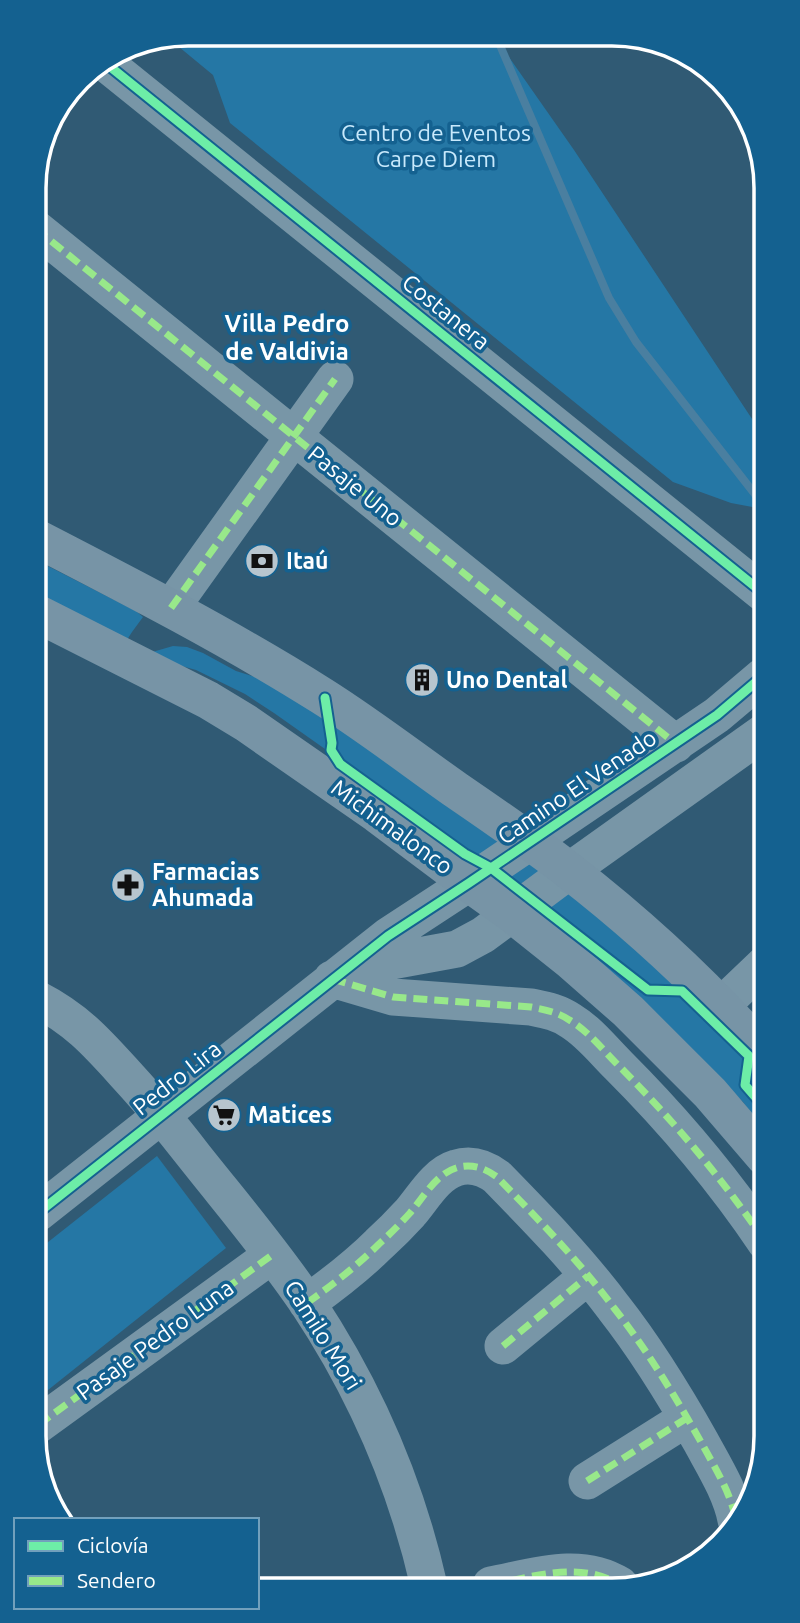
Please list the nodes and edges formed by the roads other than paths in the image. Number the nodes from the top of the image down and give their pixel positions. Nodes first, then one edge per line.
1 (111, 68) edge
2 (46, 237) edge
3 (335, 379) dead end
4 (294, 436) junction
5 (46, 543) edge
6 (755, 586) edge
7 (171, 608) junction
8 (46, 618) edge
9 (755, 684) edge
10 (755, 739) edge
11 (676, 744) junction
12 (530, 842) junction
13 (569, 871) junction
14 (469, 883) junction
15 (511, 913) junction
16 (754, 974) edge
17 (336, 976) junction
18 (46, 1004) edge
19 (721, 1006) junction
20 (754, 1042) edge
21 (162, 1114) junction
22 (754, 1144) edge
23 (46, 1207) edge
24 (754, 1226) edge
25 (272, 1255) junction
26 (588, 1276) junction
27 (307, 1303) junction
28 (503, 1346) dead end
29 (46, 1418) edge
30 (687, 1418) junction
31 (587, 1481) dead end
32 (734, 1510) edge
33 (427, 1578) edge
34 (534, 1578) edge
35 (605, 1578) edge

1 - 6 street, Costanera
2 - 4 street, Pasaje Uno
3 - 4 street
4 - 7 street
4 - 11 street, Pasaje Uno
5 - 7 main road
7 - 12 main road
8 - 14 main road, Michimalonco
9 - 11 street, Camino El Venado
10 - 13 street
11 - 12 street, Camino El Venado
12 - 13 main road
12 - 14 street, Camino El Venado
13 - 15 street
13 - 19 main road
14 - 15 main road, Michimalonco
14 - 17 street, Camino El Venado
15 - 17 street
15 - 22 main road, Michimalonco
16 - 19 street
17 - 21 street, Pedro Lira
17 - 24 street
18 - 21 street, Camilo Mori
19 - 20 main road
21 - 23 street, Pedro Lira
21 - 25 street, Camilo Mori
25 - 27 street, Camilo Mori
25 - 29 street, Pasaje Pedro Luna
26 - 27 street
26 - 28 street
26 - 30 street
27 - 33 street, Camilo Mori
30 - 31 street
30 - 32 street
34 - 35 street

